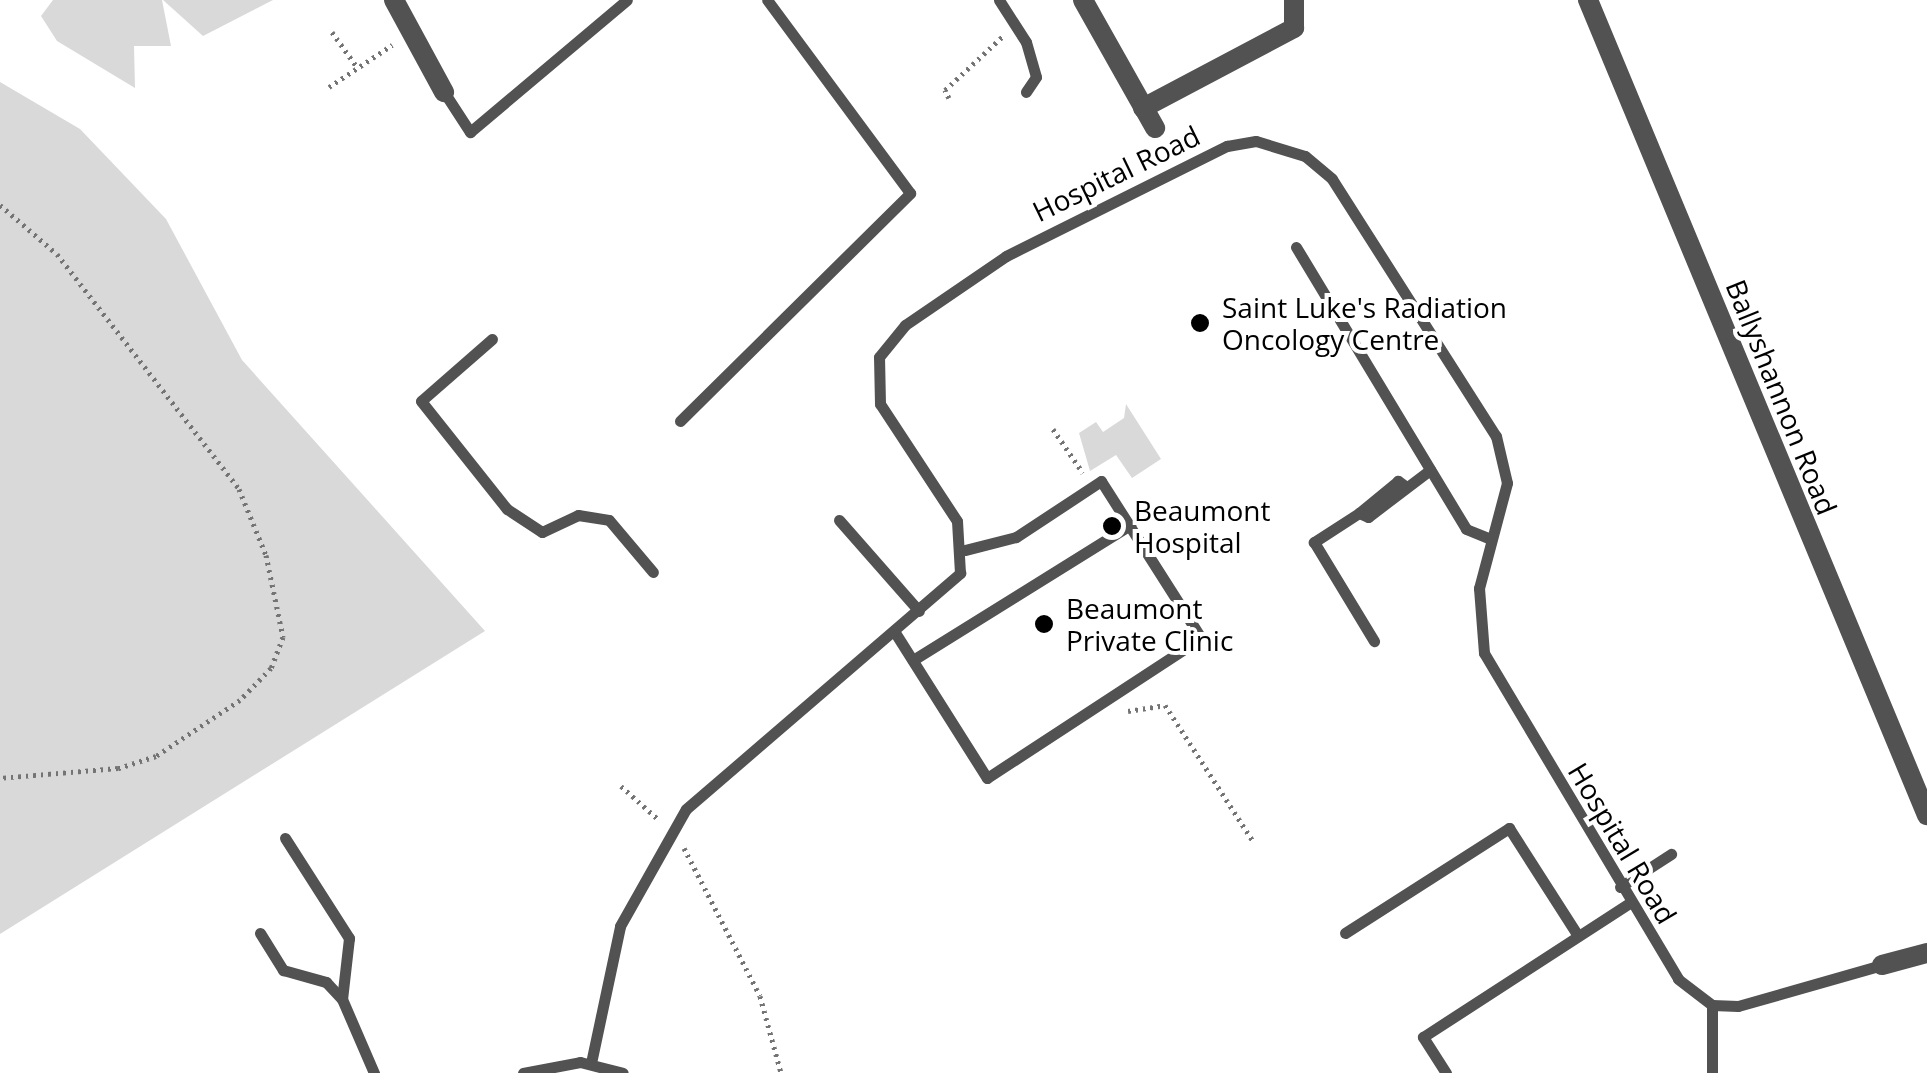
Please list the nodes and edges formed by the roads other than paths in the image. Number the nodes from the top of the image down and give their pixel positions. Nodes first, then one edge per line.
1 (394, 0) edge
2 (627, 0) edge
3 (767, 0) edge
4 (998, 0) edge
5 (1083, 0) edge
6 (1294, 0) edge
7 (1588, 0) edge
8 (444, 92) joint
9 (1026, 92) dead end
10 (1143, 108) junction
11 (1155, 128) dead end
12 (1296, 246) dead end
13 (492, 339) dead end
14 (680, 421) dead end
15 (1430, 470) junction
16 (839, 520) dead end
17 (1130, 524) junction
18 (1491, 538) junction
19 (966, 550) junction
20 (653, 572) dead end
21 (919, 612) junction
22 (894, 631) junction
23 (1374, 641) dead end
24 (912, 660) junction
25 (1927, 814) edge
26 (285, 838) dead end
27 (1670, 854) dead end
28 (1620, 887) junction
29 (1630, 903) junction
30 (260, 933) dead end
31 (1345, 933) dead end
32 (1578, 936) junction
33 (1927, 953) edge
34 (1882, 966) joint
35 (342, 999) junction
36 (1712, 1005) junction
37 (591, 1063) junction
38 (564, 1070) edge
39 (374, 1073) edge
40 (523, 1073) edge
41 (623, 1073) edge
42 (1446, 1073) edge
43 (1712, 1073) edge

1 - 8 street
2 - 8 lane
3 - 14 lane
4 - 9 lane
5 - 10 street
6 - 10 street
7 - 25 street, Ballyshannon Road
10 - 11 street
12 - 15 lane
13 - 20 lane
15 - 18 lane
15 - 23 lane
16 - 21 lane
17 - 19 lane
17 - 24 lane
17 - 24 lane
18 - 19 lane, Hospital Road
18 - 28 lane, Hospital Road
19 - 21 lane
21 - 22 lane
22 - 24 lane
22 - 37 lane
26 - 35 lane
27 - 28 lane
28 - 29 lane, Hospital Road
29 - 32 lane
29 - 36 lane, Hospital Road
30 - 35 lane
31 - 32 lane
32 - 42 lane
33 - 34 street
34 - 36 lane
35 - 39 lane
36 - 43 lane
37 - 38 lane
37 - 41 lane
38 - 40 lane

